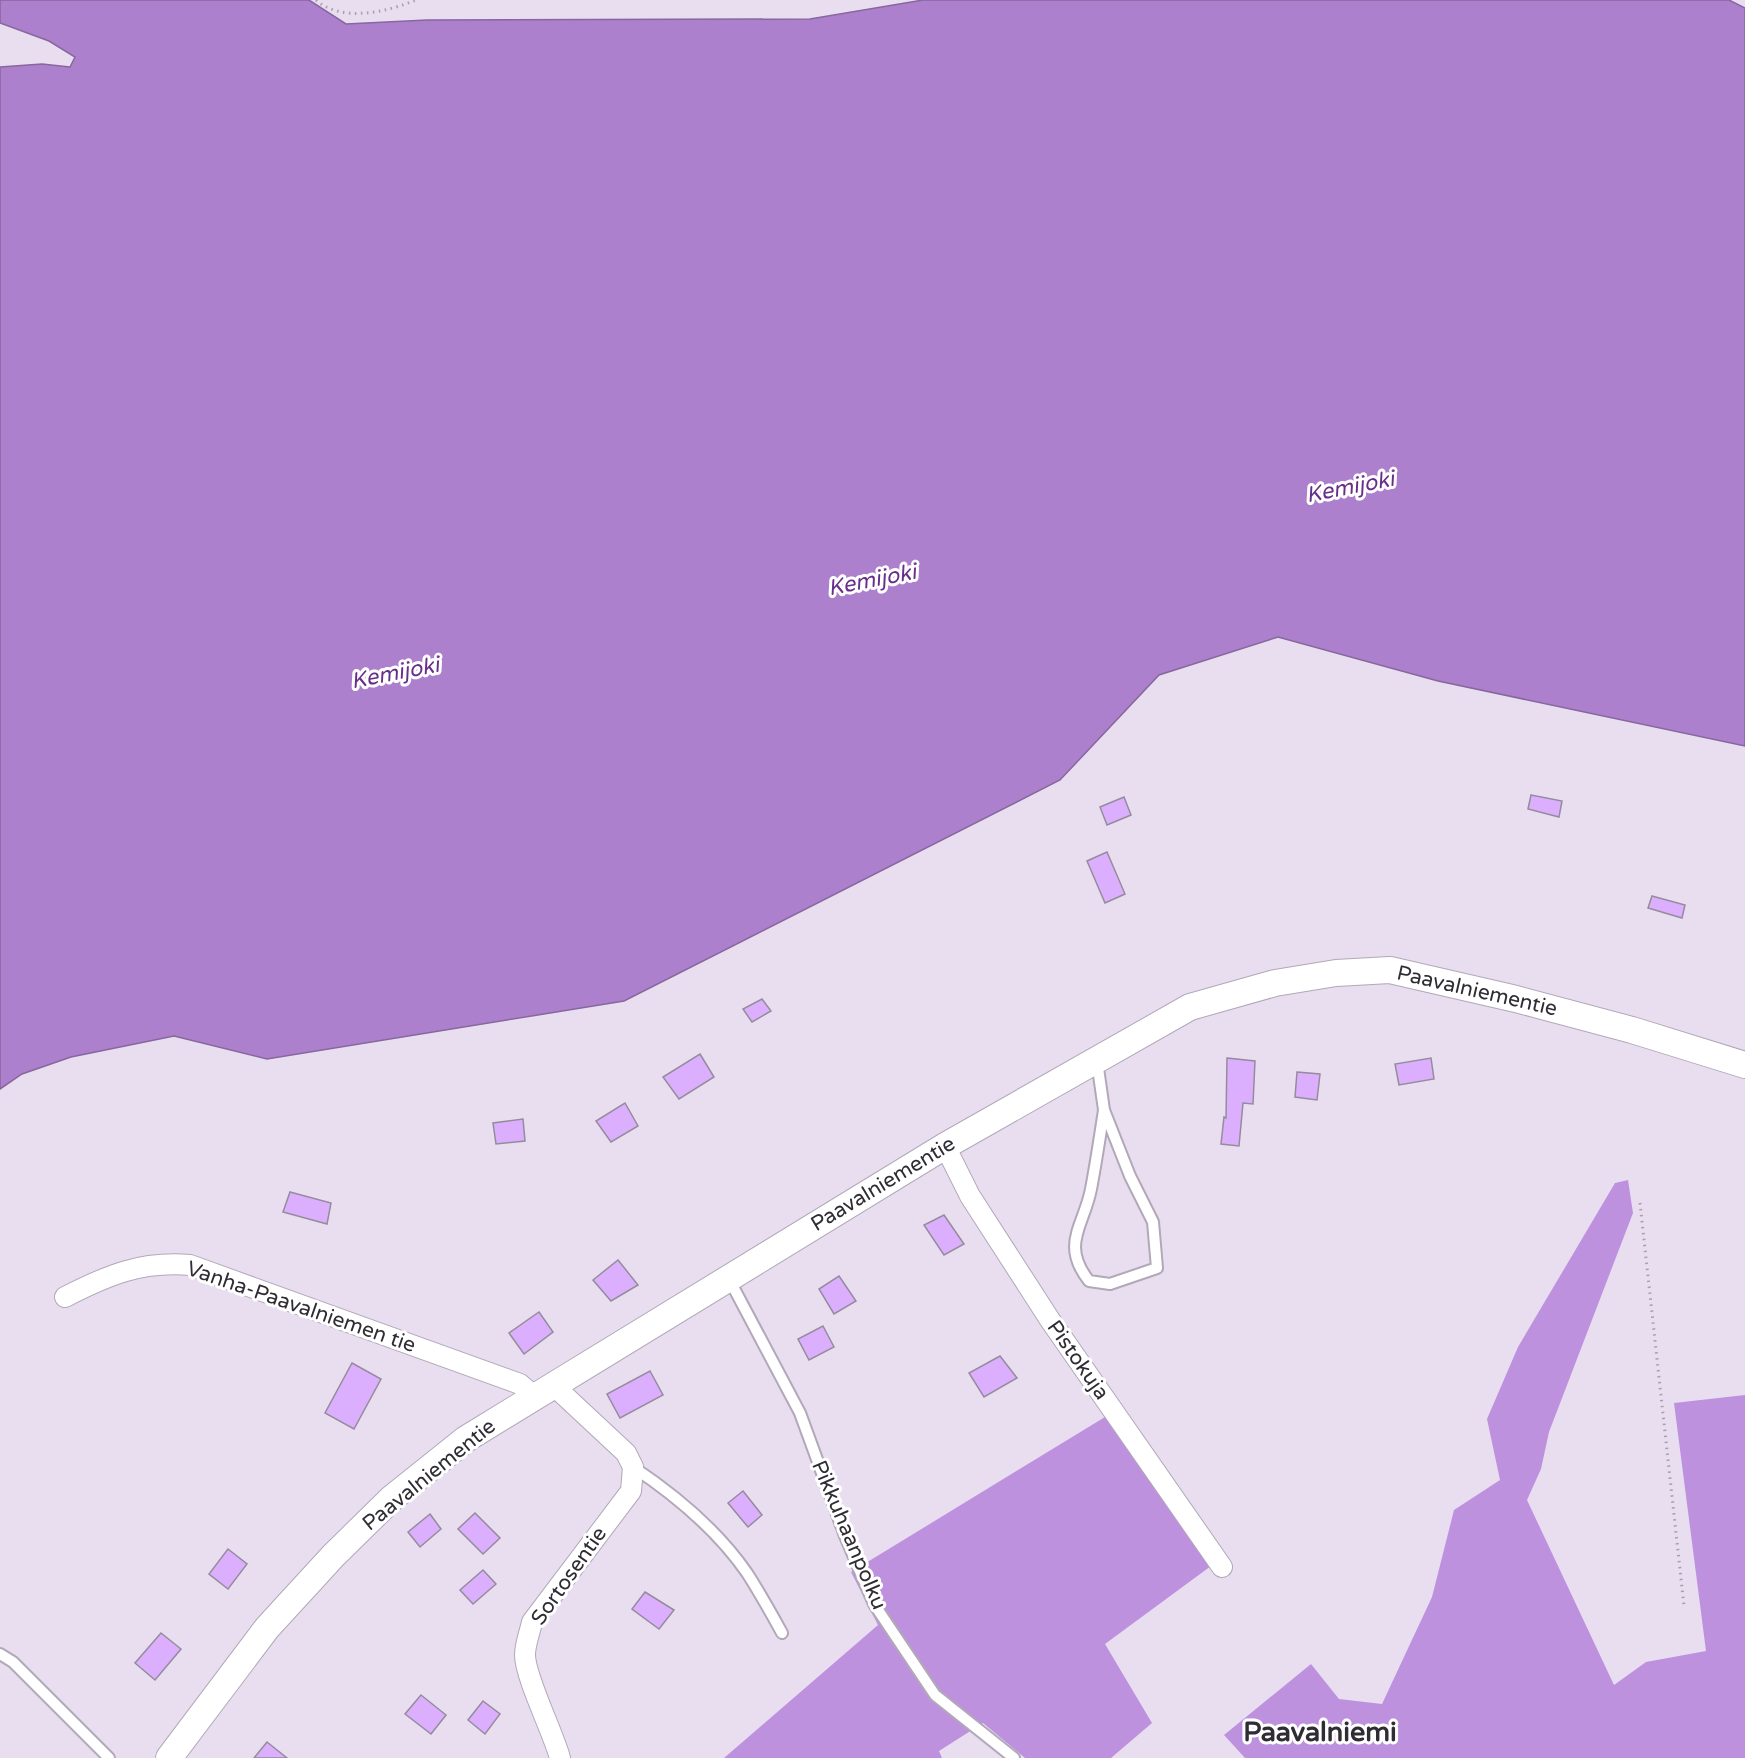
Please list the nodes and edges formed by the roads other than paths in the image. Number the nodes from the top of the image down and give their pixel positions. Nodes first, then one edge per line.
1 (1097, 1058) junction
2 (1745, 1065) edge
3 (1104, 1110) junction
4 (945, 1146) junction
5 (729, 1279) junction
6 (65, 1297) dead end
7 (543, 1390) junction
8 (633, 1467) junction
9 (1222, 1568) dead end
10 (782, 1633) dead end
11 (0, 1654) edge
12 (109, 1758) edge
13 (169, 1758) edge
14 (560, 1758) edge
15 (1014, 1758) edge

1 - 2 street, Paavalniementie
1 - 3 lane
1 - 4 street, Paavalniementie
3 - 3 lane
4 - 5 street, Paavalniementie
4 - 9 street, Pistokuja
5 - 7 street, Paavalniementie
5 - 15 lane, Pikkuhaanpolku
6 - 7 street, Vanha-Paavalniemen tie
7 - 8 street, Vanha-Paavalniemen tie
7 - 13 street, Paavalniementie
8 - 10 lane
8 - 14 street, Sortosentie
11 - 12 lane

